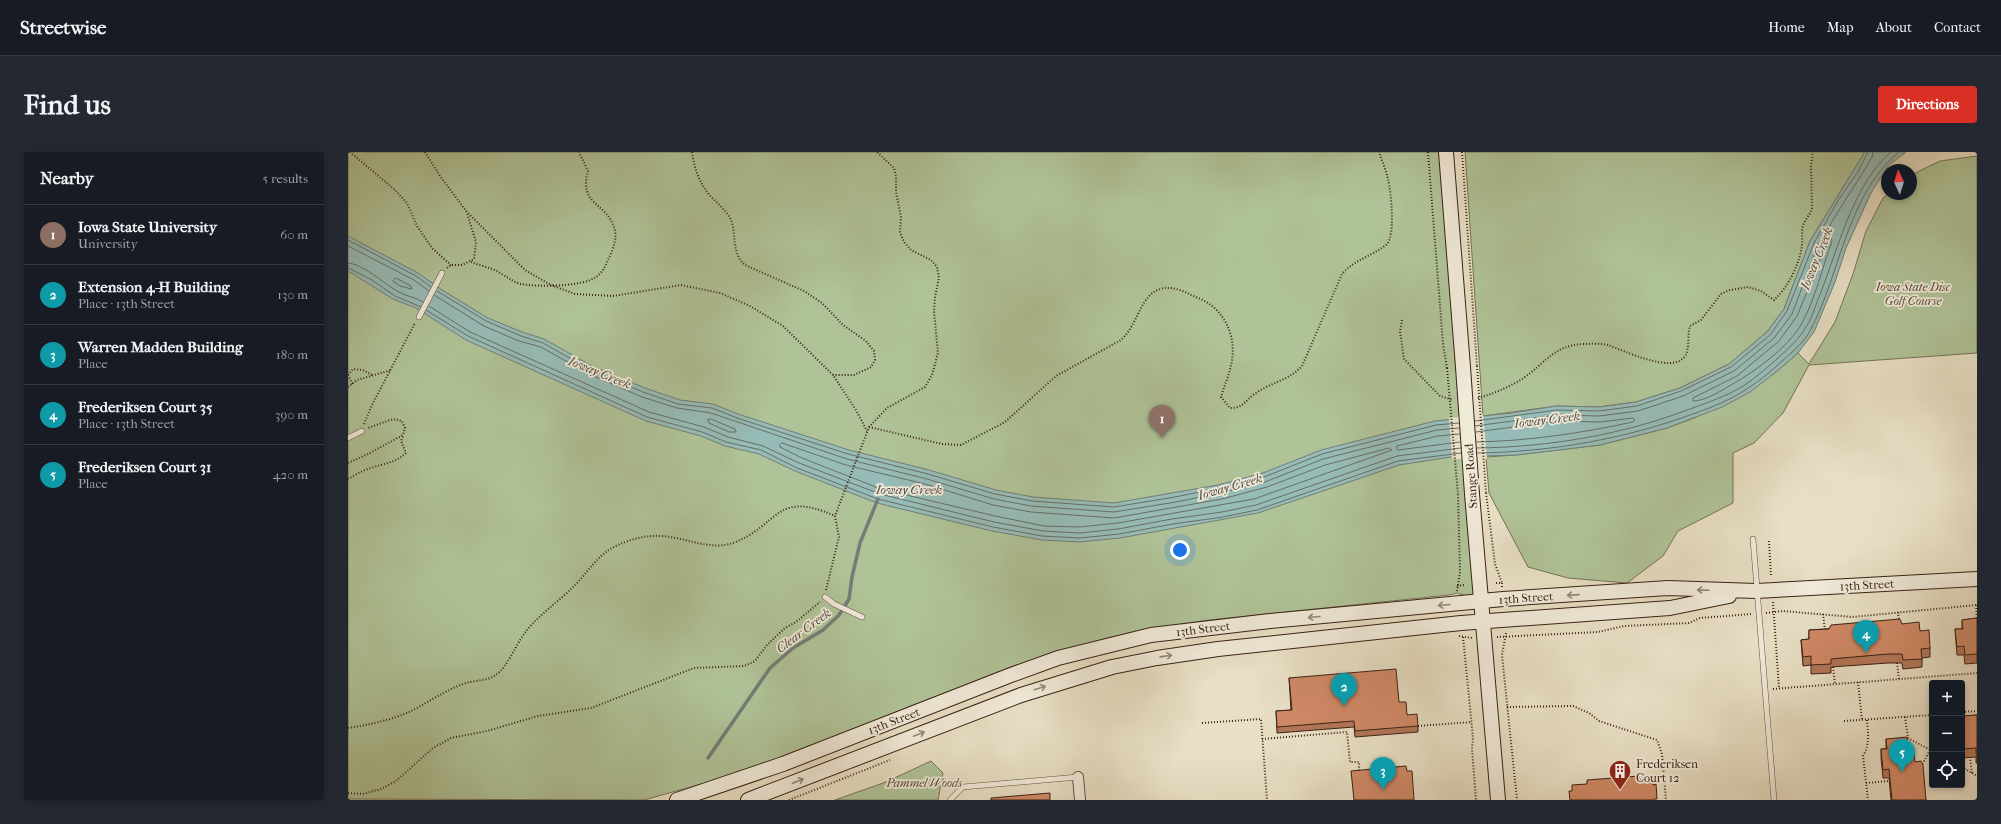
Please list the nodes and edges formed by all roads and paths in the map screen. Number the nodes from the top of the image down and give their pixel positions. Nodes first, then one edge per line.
1 (350, 152) edge
2 (425, 152) edge
3 (578, 152) edge
4 (692, 152) edge
5 (877, 152) edge
6 (1379, 152) edge
7 (1428, 152) edge
8 (1446, 152) edge
9 (1462, 152) edge
10 (1813, 152) edge
11 (466, 211) junction
12 (471, 262) junction
13 (450, 264) junction
14 (442, 273) joint
15 (551, 285) junction
16 (419, 317) joint
17 (1402, 320) dead end
18 (391, 370) junction
19 (348, 375) edge
20 (372, 375) junction
21 (833, 375) junction
22 (353, 384) junction
23 (348, 387) edge
24 (1454, 400) dead end
25 (1473, 400) dead end
26 (869, 427) junction
27 (362, 431) junction
28 (867, 431) junction
29 (403, 435) junction
30 (348, 438) edge
31 (348, 463) edge
32 (348, 478) edge
33 (835, 516) junction
34 (1753, 539) dead end
35 (1769, 541) dead end
36 (1977, 578) edge
37 (1496, 583) dead end
38 (1502, 583) junction
39 (1457, 586) junction
40 (1464, 586) dead end
41 (1502, 588) dead end
42 (1772, 590) junction
43 (1756, 591) junction
44 (1457, 593) dead end
45 (825, 597) junction
46 (1481, 601) junction
47 (1976, 605) edge
48 (1774, 612) junction
49 (1898, 612) junction
50 (1758, 614) junction
51 (1823, 614) junction
52 (862, 617) dead end
53 (1482, 622) junction
54 (1977, 627) edge
55 (1900, 628) edge
56 (1462, 632) dead end
57 (1453, 635) dead end
58 (1499, 637) dead end
59 (1463, 638) junction
60 (1467, 638) dead end
61 (1506, 638) junction
62 (1825, 638) edge
63 (1897, 663) edge
64 (1833, 667) edge
65 (1977, 673) edge
66 (1899, 679) junction
67 (1858, 682) junction
68 (1835, 684) junction
69 (1779, 688) junction
70 (1765, 690) junction
71 (1506, 707) junction
72 (1977, 711) edge
73 (1965, 712) edge
74 (1929, 715) edge
75 (1905, 717) junction
76 (1862, 720) junction
77 (1868, 720) junction
78 (1844, 721) dead end
79 (1472, 722) junction
80 (1202, 723) dead end
81 (1418, 726) edge
82 (348, 728) edge
83 (1262, 739) junction
84 (1929, 749) edge
85 (1930, 752) edge
86 (1970, 757) edge
87 (893, 759) dead end
88 (1914, 766) edge
89 (1965, 769) edge
90 (1972, 773) junction
91 (1360, 776) edge
92 (1977, 776) edge
93 (1078, 777) joint
94 (1889, 781) edge
95 (1866, 783) junction
96 (348, 793) edge
97 (677, 800) edge
98 (748, 800) edge
99 (789, 800) edge
100 (950, 800) edge
101 (1080, 800) edge
102 (1267, 800) edge
103 (1476, 800) edge
104 (1498, 800) edge
105 (1517, 800) edge
106 (1666, 800) edge
107 (1774, 800) edge
108 (1868, 800) edge

1 - 13 path
2 - 11 path
3 - 15 path
4 - 21 path
5 - 26 path
6 - 26 path
7 - 39 path, bridge
8 - 46 main road, Stange Road, bridge
9 - 38 path, bridge
10 - 25 path
11 - 12 path
11 - 15 path
12 - 13 path
12 - 15 path
13 - 14 path
14 - 16 lane
15 - 21 path
16 - 18 path
17 - 24 path
18 - 20 path
18 - 27 path
19 - 20 path
19 - 22 path
20 - 22 path
21 - 28 path
22 - 23 path
26 - 28 path
27 - 29 path
27 - 30 lane
28 - 33 path
29 - 31 path
29 - 32 path
33 - 45 path
33 - 82 path
34 - 43 lane
35 - 42 path
36 - 42 main road, 13th Street
37 - 38 path
38 - 41 path
39 - 40 path
39 - 44 path
42 - 43 main road, 13th Street
42 - 48 path
43 -> 46 main road, 13th Street
43 - 50 lane
43 - 53 main road, 13th Street
45 - 52 lane
45 - 96 path
46 - 53 main road, Stange Road
46 -> 97 main road, 13th Street
47 - 49 path
47 - 54 path
48 - 50 path
48 - 51 path
48 - 69 path
49 - 51 path
49 - 55 path
50 - 61 path
50 - 70 lane
51 - 62 path
98 -> 53 main road, 13th Street
53 - 104 main road, Stange Road
56 - 59 path
57 - 59 path
58 - 61 path
59 - 60 path
59 - 79 path
61 - 71 path
63 - 66 path
64 - 68 path
65 - 66 path
66 - 67 path
67 - 68 path
67 - 76 path
68 - 69 path
69 - 70 path
70 - 107 lane
71 - 105 path
71 - 106 path
72 - 73 path
74 - 75 path
75 - 77 path
75 - 84 path
76 - 77 path
76 - 78 path
77 - 95 path
79 - 81 path
79 - 103 path
80 - 83 path
83 - 91 path
83 - 102 path
85 - 88 path
86 - 90 path
87 - 99 path
89 - 90 path
90 - 92 path
93 - 100 lane
93 - 101 street
94 - 95 path
95 - 108 path

